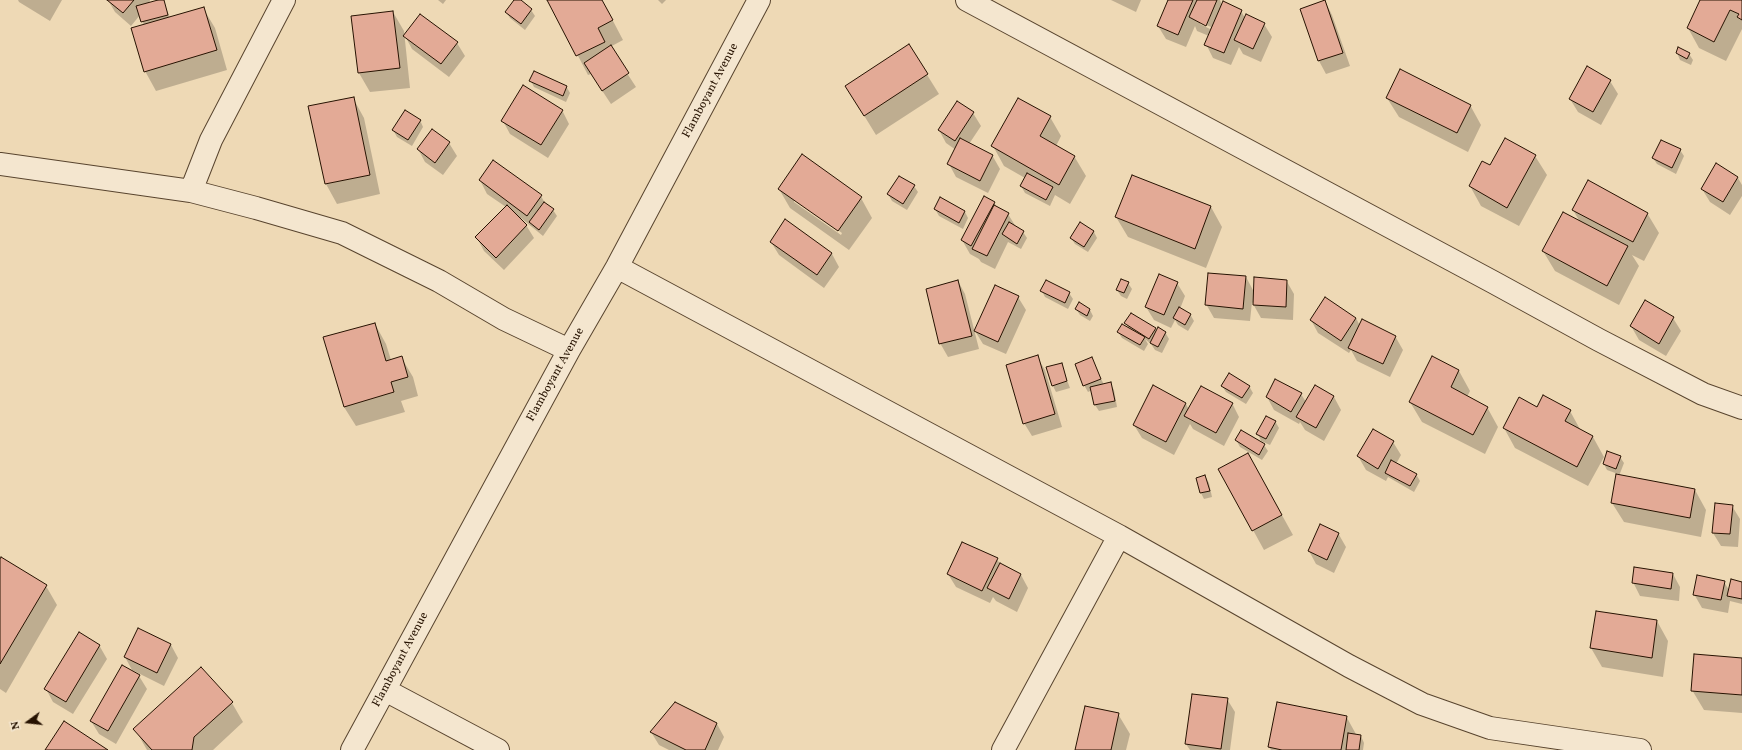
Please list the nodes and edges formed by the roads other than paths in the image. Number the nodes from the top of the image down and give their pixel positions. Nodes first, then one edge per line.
1 (284, 0) edge
2 (759, 0) edge
3 (967, 0) edge
4 (0, 164) edge
5 (191, 192) junction
6 (617, 267) junction
7 (569, 350) junction
8 (1742, 408) edge
9 (1119, 536) junction
10 (385, 690) junction
11 (352, 750) edge
12 (498, 750) edge
13 (1003, 750) edge
14 (1640, 750) edge

1 - 5 street
2 - 6 street, Flamboyant Avenue
3 - 8 street
4 - 5 street
5 - 7 street
6 - 7 street, Flamboyant Avenue
6 - 9 street
7 - 10 street, Flamboyant Avenue
9 - 13 street
9 - 14 street
10 - 11 street, Flamboyant Avenue
10 - 12 street

